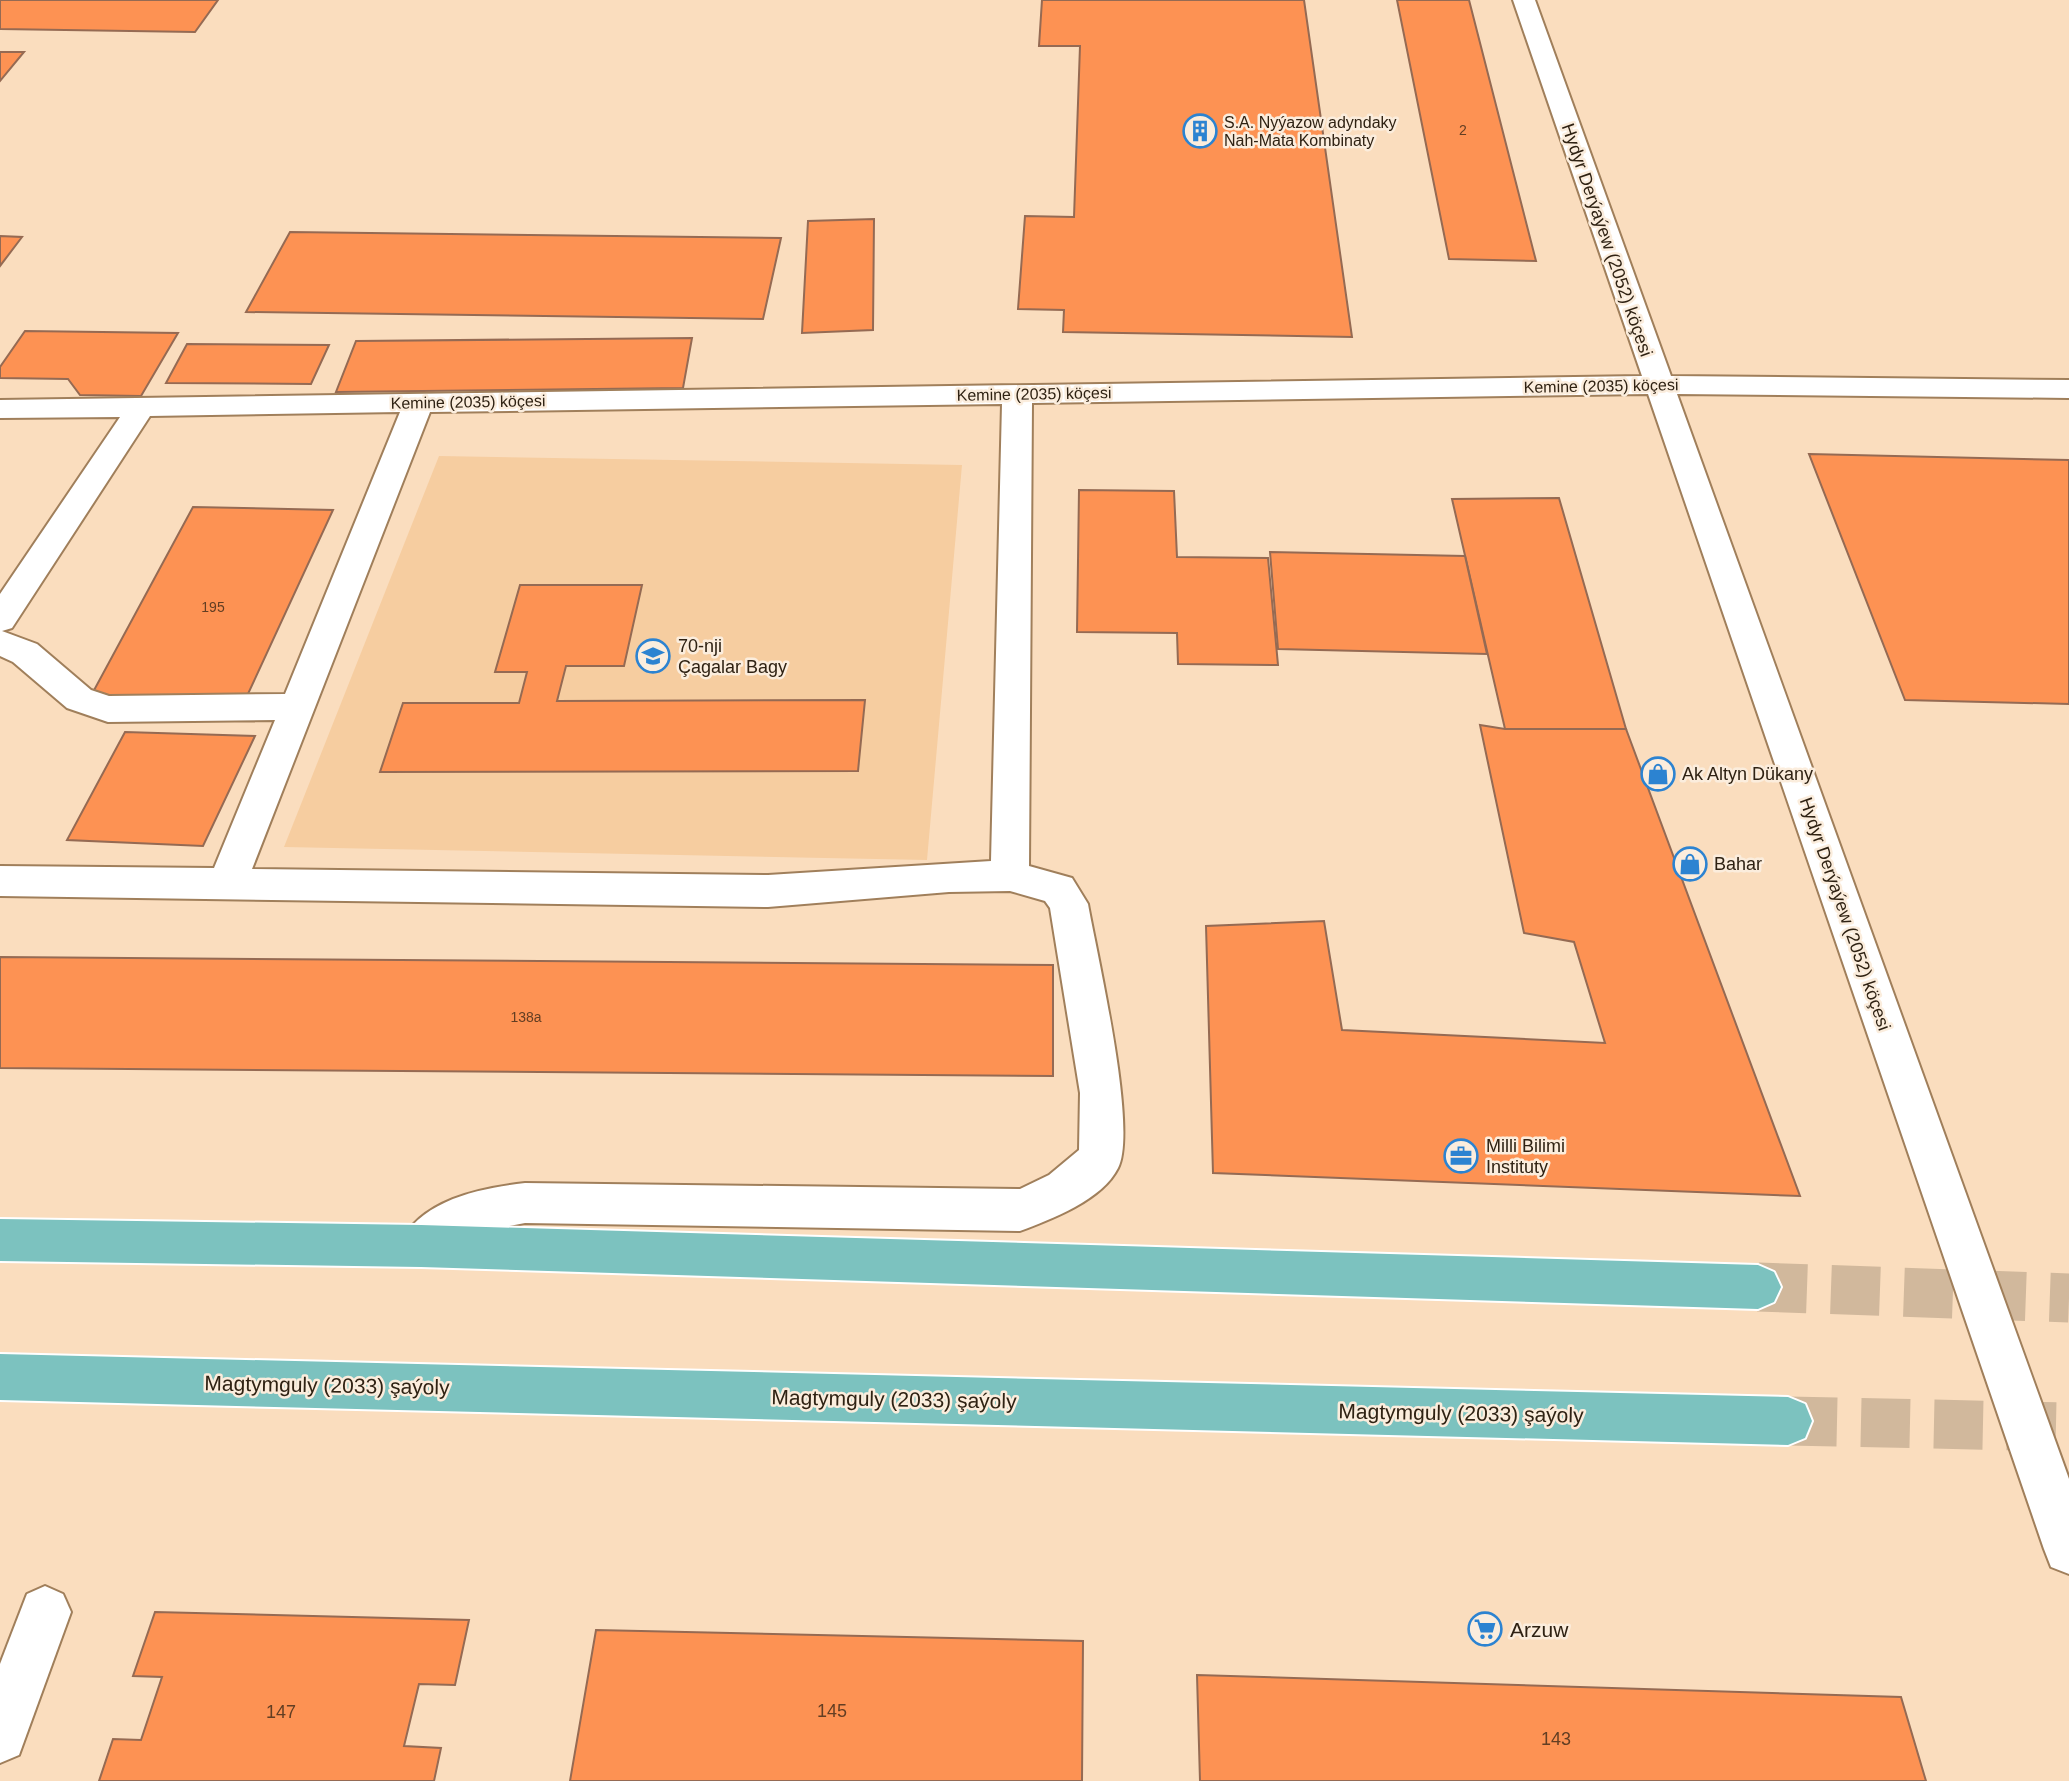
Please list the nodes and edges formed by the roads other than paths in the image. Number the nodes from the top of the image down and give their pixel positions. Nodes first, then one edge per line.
1 (1524, 0) edge
2 (1658, 385) junction
3 (2069, 389) edge
4 (1017, 394) junction
5 (419, 403) junction
6 (141, 407) junction
7 (0, 409) edge
8 (0, 620) edge
9 (0, 643) edge
10 (298, 707) junction
11 (1010, 876) junction
12 (0, 881) edge
13 (227, 884) junction
14 (0, 1240) edge
15 (421, 1246) junction
16 (1758, 1287) tunnel mouth
17 (0, 1377) edge
18 (1788, 1421) tunnel mouth
19 (2069, 1549) edge
20 (45, 1612) dead end
21 (0, 1736) edge

1 - 2 street, Hydyr Derýaýew (2052) köçesi
2 - 3 street, Kemine (2035) köçesi
2 - 4 street, Kemine (2035) köçesi
2 - 19 street, Hydyr Derýaýew (2052) köçesi
4 - 5 street, Kemine (2035) köçesi
4 - 11 street
5 - 6 street, Kemine (2035) köçesi
5 - 10 street
6 - 7 street, Kemine (2035) köçesi
6 - 8 street
9 - 10 street
10 - 13 street
11 - 13 street
11 - 15 street
12 - 13 street
14 - 15 main road
15 - 16 main road
17 - 18 main road, Magtymguly (2033) şaýoly
20 - 21 street

